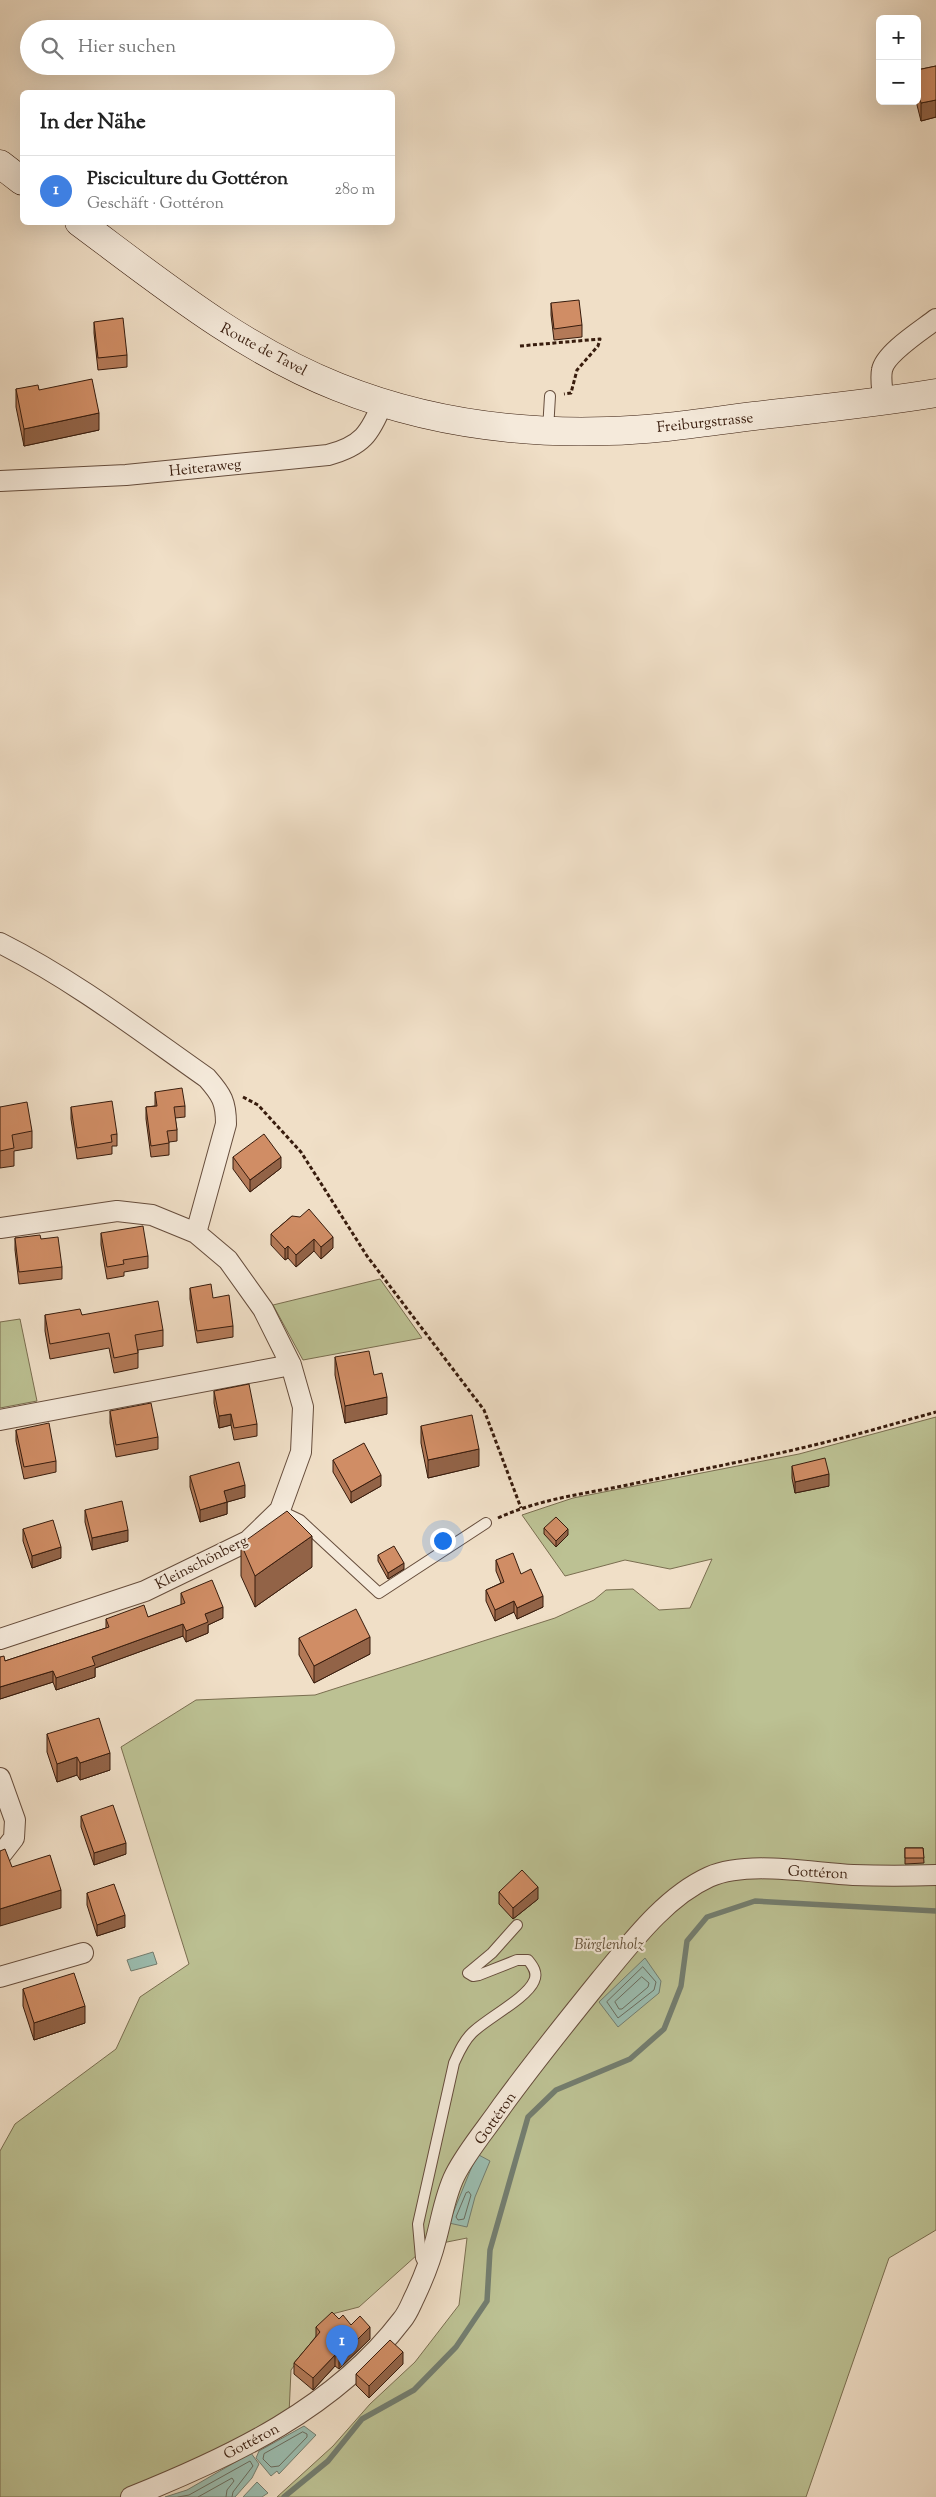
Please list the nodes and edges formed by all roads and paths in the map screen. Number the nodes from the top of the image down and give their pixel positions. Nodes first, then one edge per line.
1 (0, 164) edge
2 (20, 179) edge
3 (83, 225) edge
4 (936, 319) edge
5 (520, 346) dead end
6 (936, 393) edge
7 (550, 396) joint
8 (883, 401) junction
9 (383, 402) junction
10 (474, 424) joint
11 (548, 431) junction
12 (0, 481) edge
13 (0, 943) edge
14 (222, 1094) junction
15 (0, 1228) edge
16 (196, 1233) junction
17 (291, 1365) junction
18 (936, 1412) edge
19 (0, 1420) edge
20 (519, 1509) junction
21 (280, 1510) junction
22 (486, 1523) joint
23 (0, 1639) edge
24 (0, 1778) edge
25 (0, 1856) edge
26 (936, 1875) edge
27 (517, 1925) dead end
28 (83, 1953) dead end
29 (0, 1977) edge
30 (426, 2270) junction
31 (131, 2497) edge

1 - 2 main road
3 - 9 main road, Route de Tavel
4 - 8 street
5 - 7 path
6 - 8 main road, Freiburgstrasse
7 - 11 lane
8 - 11 main road, Freiburgstrasse
9 - 10 main road, Route de Tavel
9 - 12 street, Heiteraweg
10 - 11 main road, Freiburgstrasse
13 - 14 street
14 - 16 street
14 - 20 path
15 - 16 street, Kleinschönberg
16 - 17 street, Kleinschönberg
17 - 19 street
17 - 21 street, Kleinschönberg
18 - 20 path
20 - 22 path
21 - 22 lane
21 - 23 street, Kleinschönberg
24 - 25 street
26 - 30 street, Gottéron
27 - 30 lane
28 - 29 street
30 - 31 street, Gottéron

